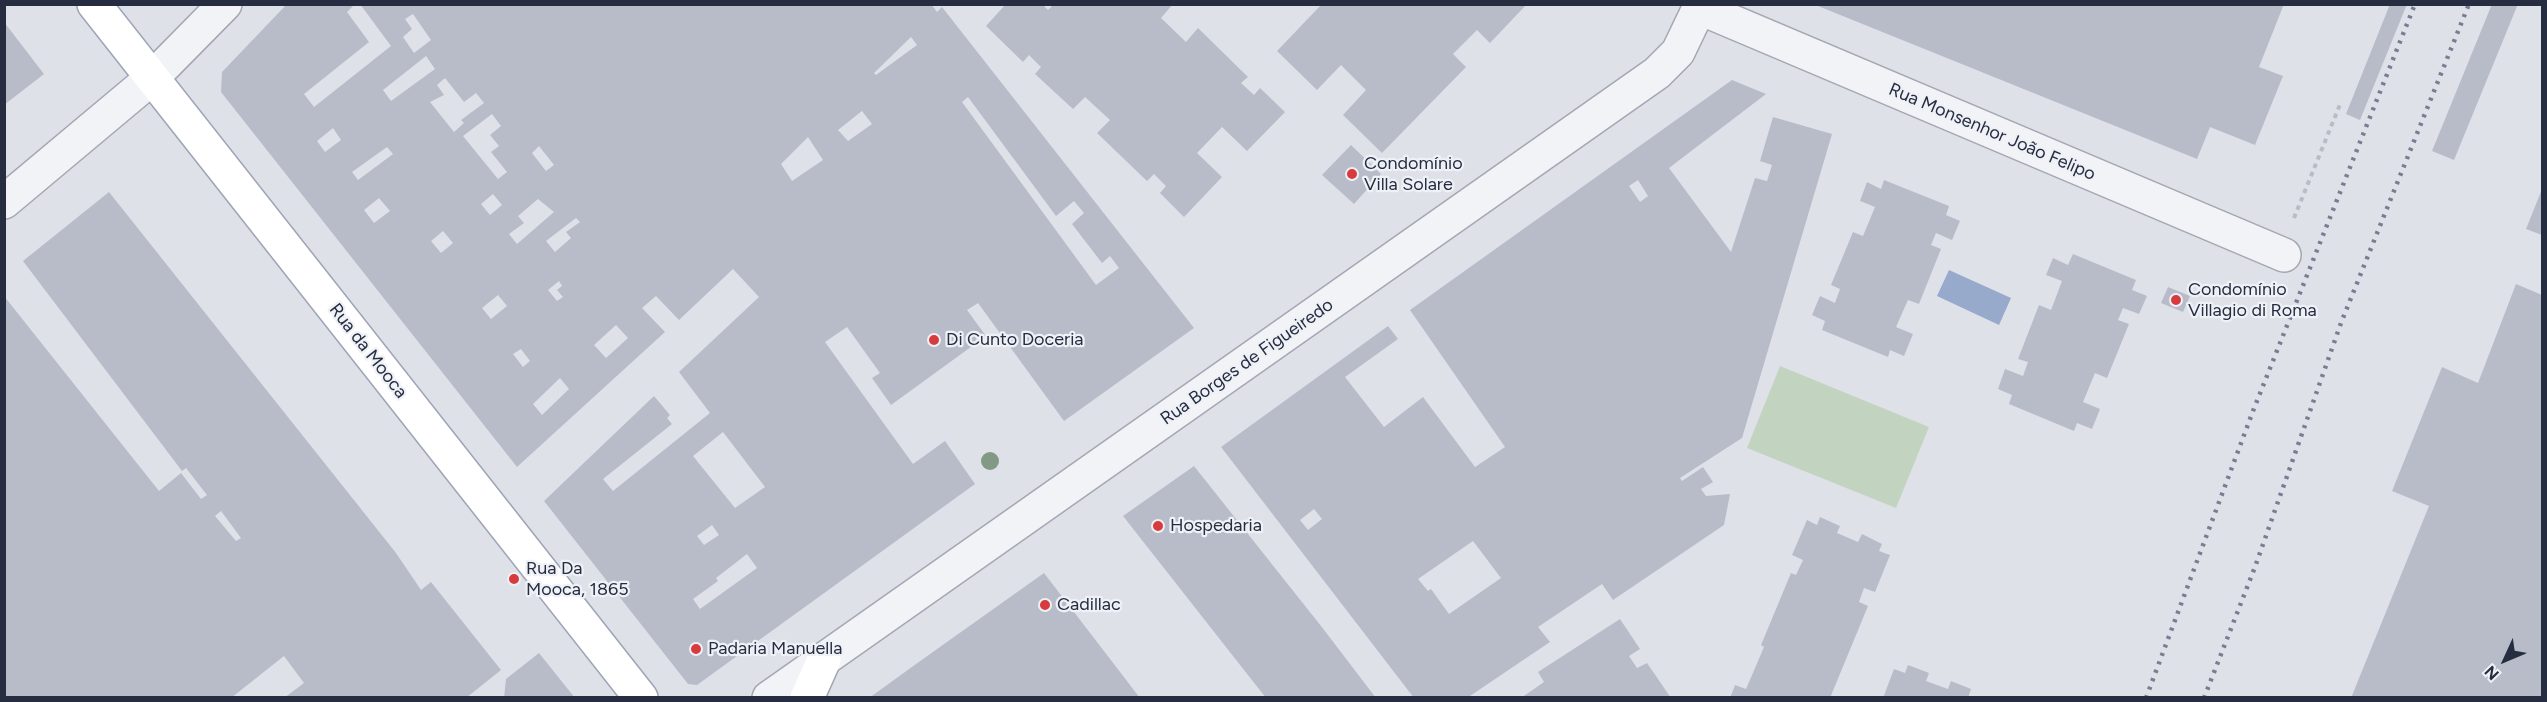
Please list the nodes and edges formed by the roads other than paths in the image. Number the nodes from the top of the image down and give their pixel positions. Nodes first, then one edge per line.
1 (94, 4) edge
2 (225, 4) edge
3 (1700, 7) edge
4 (152, 78) junction
5 (4, 202) edge
6 (2282, 254) road end
7 (824, 660) junction
8 (641, 698) edge
9 (769, 698) edge
10 (807, 698) edge
11 (827, 698) edge

1 - 4 main road, Rua da Mooca
2 - 4 street
3 - 6 street, Rua Monsenhor João Felipo
3 - 7 street, Rua Borges de Figueiredo
4 - 5 street
4 - 8 main road, Rua da Mooca
7 - 9 street, Rua Borges de Figueiredo
7 - 10 main road
7 - 11 street

